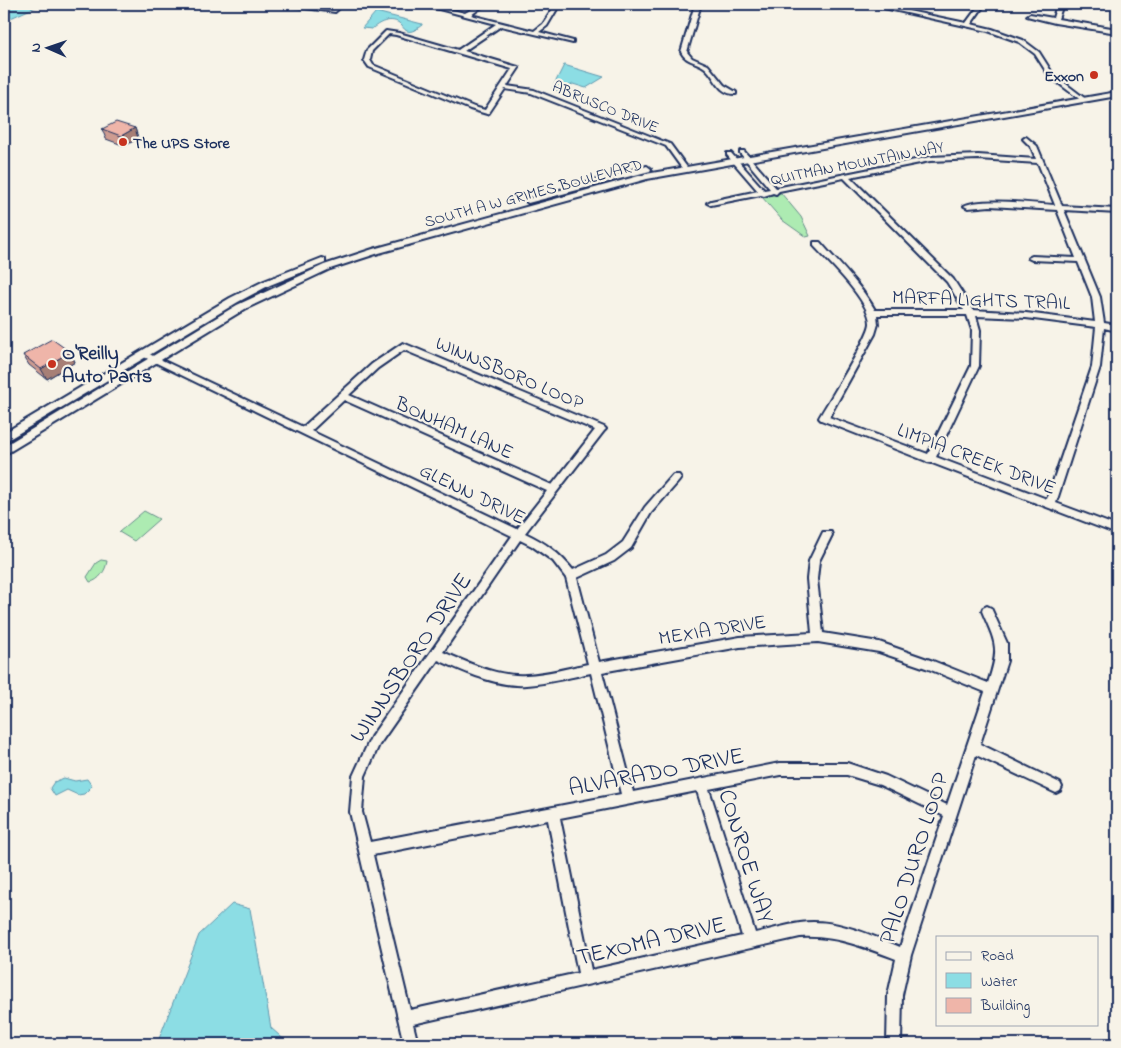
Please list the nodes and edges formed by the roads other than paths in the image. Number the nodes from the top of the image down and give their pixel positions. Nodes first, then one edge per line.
1 (279, 4) edge
2 (342, 4) edge
3 (422, 4) edge
4 (484, 4) edge
5 (558, 4) edge
6 (698, 4) edge
7 (869, 4) edge
8 (982, 4) edge
9 (1060, 4) edge
10 (466, 15) junction
11 (1030, 16) dead end
12 (1055, 21) junction
13 (500, 24) junction
14 (968, 25) junction
15 (535, 32) junction
16 (1117, 32) edge
17 (571, 42) dead end
18 (460, 52) junction
19 (504, 87) junction
20 (1117, 88) edge
21 (734, 93) dead end
22 (1117, 94) edge
23 (1080, 97) junction
24 (1026, 139) dead end
25 (745, 156) junction
26 (732, 158) junction
27 (1040, 161) junction
28 (683, 166) junction
29 (846, 177) junction
30 (599, 180) junction
31 (776, 192) junction
32 (588, 193) junction
33 (764, 194) junction
34 (711, 203) dead end
35 (968, 206) dead end
36 (1060, 207) junction
37 (1117, 211) edge
38 (420, 235) junction
39 (817, 244) dead end
40 (1032, 258) dead end
41 (1081, 260) junction
42 (872, 313) junction
43 (971, 314) junction
44 (1100, 324) junction
45 (1117, 328) edge
46 (149, 357) junction
47 (343, 396) junction
48 (304, 432) junction
49 (4, 438) edge
50 (4, 451) edge
51 (930, 460) junction
52 (676, 478) dead end
53 (553, 490) junction
54 (1050, 504) junction
55 (1117, 530) edge
56 (519, 534) junction
57 (827, 534) dead end
58 (571, 576) junction
59 (987, 611) dead end
60 (818, 637) junction
61 (437, 654) junction
62 (594, 668) junction
63 (991, 690) junction
64 (973, 747) junction
65 (701, 784) junction
66 (1056, 787) dead end
67 (628, 799) junction
68 (553, 813) junction
69 (951, 813) junction
70 (364, 850) junction
71 (750, 940) junction
72 (904, 955) junction
73 (586, 978) junction
74 (406, 1018) junction
75 (411, 1044) edge
76 (894, 1044) edge

1 - 2 street
3 - 10 street
4 - 10 street
5 - 15 street
6 - 21 street
7 - 14 street
8 - 14 street
9 - 12 street
10 - 13 street
11 - 12 street
12 - 16 street
13 - 15 street
13 - 18 street
14 - 23 street
15 - 17 street
18 - 19 street
18 - 19 street
19 - 28 street, ABRUSCO DRIVE
20 - 23 main road, SOUTH A W GRIMES BOULEVARD
22 - 23 main road, SOUTH A W GRIMES BOULEVARD
23 - 25 main road, SOUTH A W GRIMES BOULEVARD
24 - 27 street
25 - 26 main road, SOUTH A W GRIMES BOULEVARD
25 - 31 street
26 - 28 main road, SOUTH A W GRIMES BOULEVARD
26 - 33 street
27 - 29 street, QUITMAN MOUNTAIN WAY
27 - 36 street
28 - 30 main road, SOUTH A W GRIMES BOULEVARD
28 - 32 main road, SOUTH A W GRIMES BOULEVARD
29 - 31 street, QUITMAN MOUNTAIN WAY
29 - 43 street
30 - 32 main road
30 - 38 main road, SOUTH A W GRIMES BOULEVARD
31 - 33 street, QUITMAN MOUNTAIN WAY
32 - 38 main road, SOUTH A W GRIMES BOULEVARD
33 - 34 street, QUITMAN MOUNTAIN WAY
35 - 36 street
36 - 37 street
36 - 41 street
38 - 46 main road, SOUTH A W GRIMES BOULEVARD
39 - 42 street
40 - 41 street
41 - 44 street
42 - 43 street, MARFA LIGHTS TRAIL
42 - 51 street, LIMPIA CREEK DRIVE
43 - 44 street, MARFA LIGHTS TRAIL
43 - 51 street
44 - 45 street, MARFA LIGHTS TRAIL
44 - 54 street
46 - 48 street, GLENN DRIVE
46 - 49 main road, SOUTH A W GRIMES BOULEVARD
46 - 50 main road, SOUTH A W GRIMES BOULEVARD
47 - 48 street, WINNSBORO LOOP
47 - 53 street, BONHAM LANE
47 - 53 street, WINNSBORO LOOP
48 - 56 street, GLENN DRIVE
51 - 54 street, LIMPIA CREEK DRIVE
52 - 58 street
53 - 56 street, WINNSBORO LOOP
54 - 55 street, LIMPIA CREEK DRIVE
56 - 58 street, GLENN DRIVE
56 - 61 street, WINNSBORO DRIVE
57 - 60 street
58 - 62 street, GLENN DRIVE
59 - 63 street, PALO DURO LOOP
60 - 62 street, MEXIA DRIVE
60 - 63 street, MEXIA DRIVE
61 - 62 street, MEXIA DRIVE
61 - 70 street, WINNSBORO DRIVE
62 - 67 street, GLENN DRIVE
63 - 64 street, PALO DURO LOOP
64 - 66 street
64 - 69 street, PALO DURO LOOP
65 - 67 street, ALVARADO DRIVE
65 - 69 street, ALVARADO DRIVE
65 - 71 street, CONROE WAY
67 - 68 street, ALVARADO DRIVE
68 - 70 street, ALVARADO DRIVE
68 - 73 street
69 - 72 street, PALO DURO LOOP
70 - 74 street, WINNSBORO DRIVE
71 - 72 street, TEXOMA DRIVE
71 - 73 street, TEXOMA DRIVE
72 - 76 street, PALO DURO LOOP
73 - 74 street, TEXOMA DRIVE
74 - 75 street, WINNSBORO DRIVE

